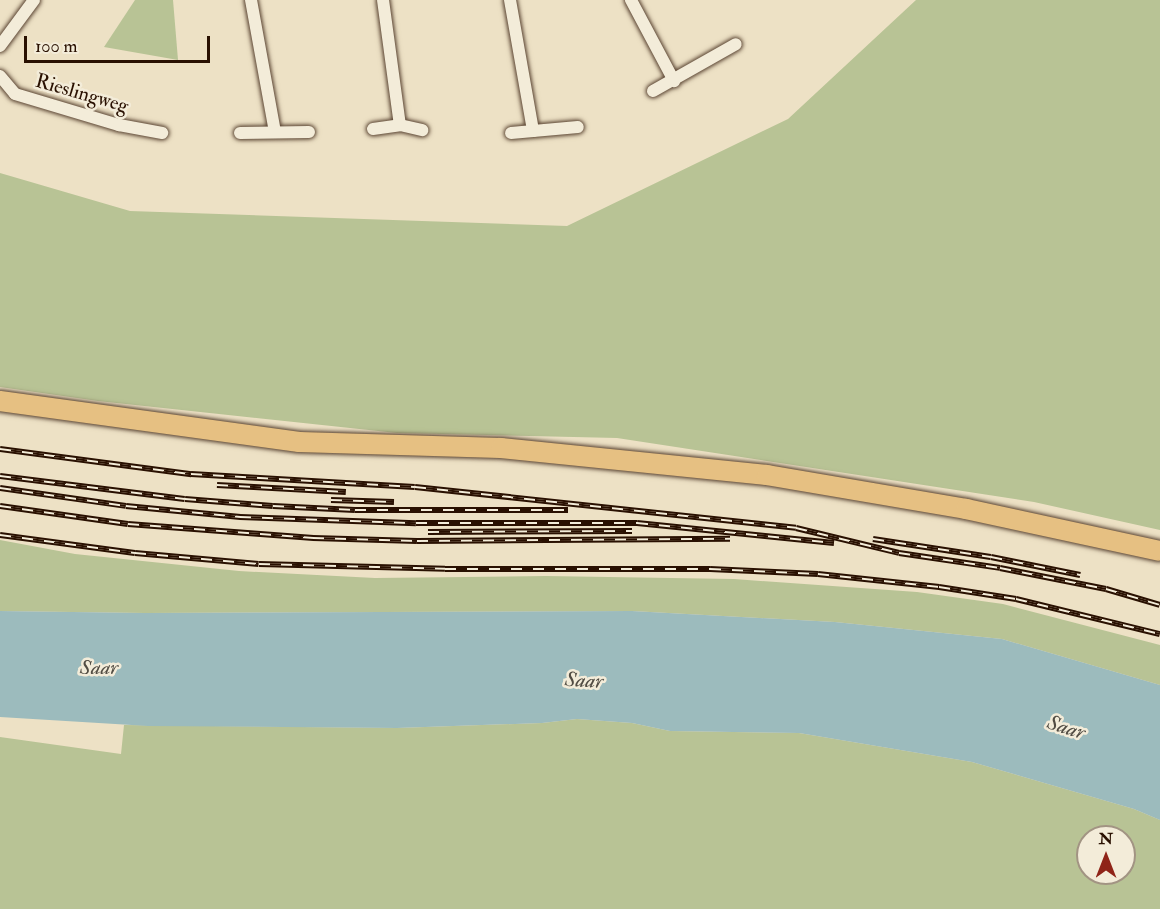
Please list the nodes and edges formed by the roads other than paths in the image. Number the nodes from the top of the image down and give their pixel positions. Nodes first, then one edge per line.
1 (34, 0) edge
2 (251, 0) edge
3 (383, 0) edge
4 (510, 0) edge
5 (631, 0) edge
6 (736, 44) dead end
7 (0, 46) edge
8 (0, 76) edge
9 (674, 81) junction
10 (653, 91) dead end
11 (400, 125) junction
12 (578, 127) dead end
13 (373, 129) dead end
14 (422, 130) dead end
15 (533, 131) junction
16 (275, 132) junction
17 (309, 132) dead end
18 (162, 133) dead end
19 (240, 133) dead end
20 (511, 133) dead end
21 (0, 401) edge
22 (1160, 551) edge

1 - 7 street
2 - 16 street
3 - 11 street
4 - 15 street
5 - 9 street
6 - 9 street
8 - 18 street, Rieslingweg
9 - 10 street
11 - 13 street
11 - 14 street
12 - 15 street
15 - 20 street
16 - 17 street
16 - 19 street
21 - 22 main road

